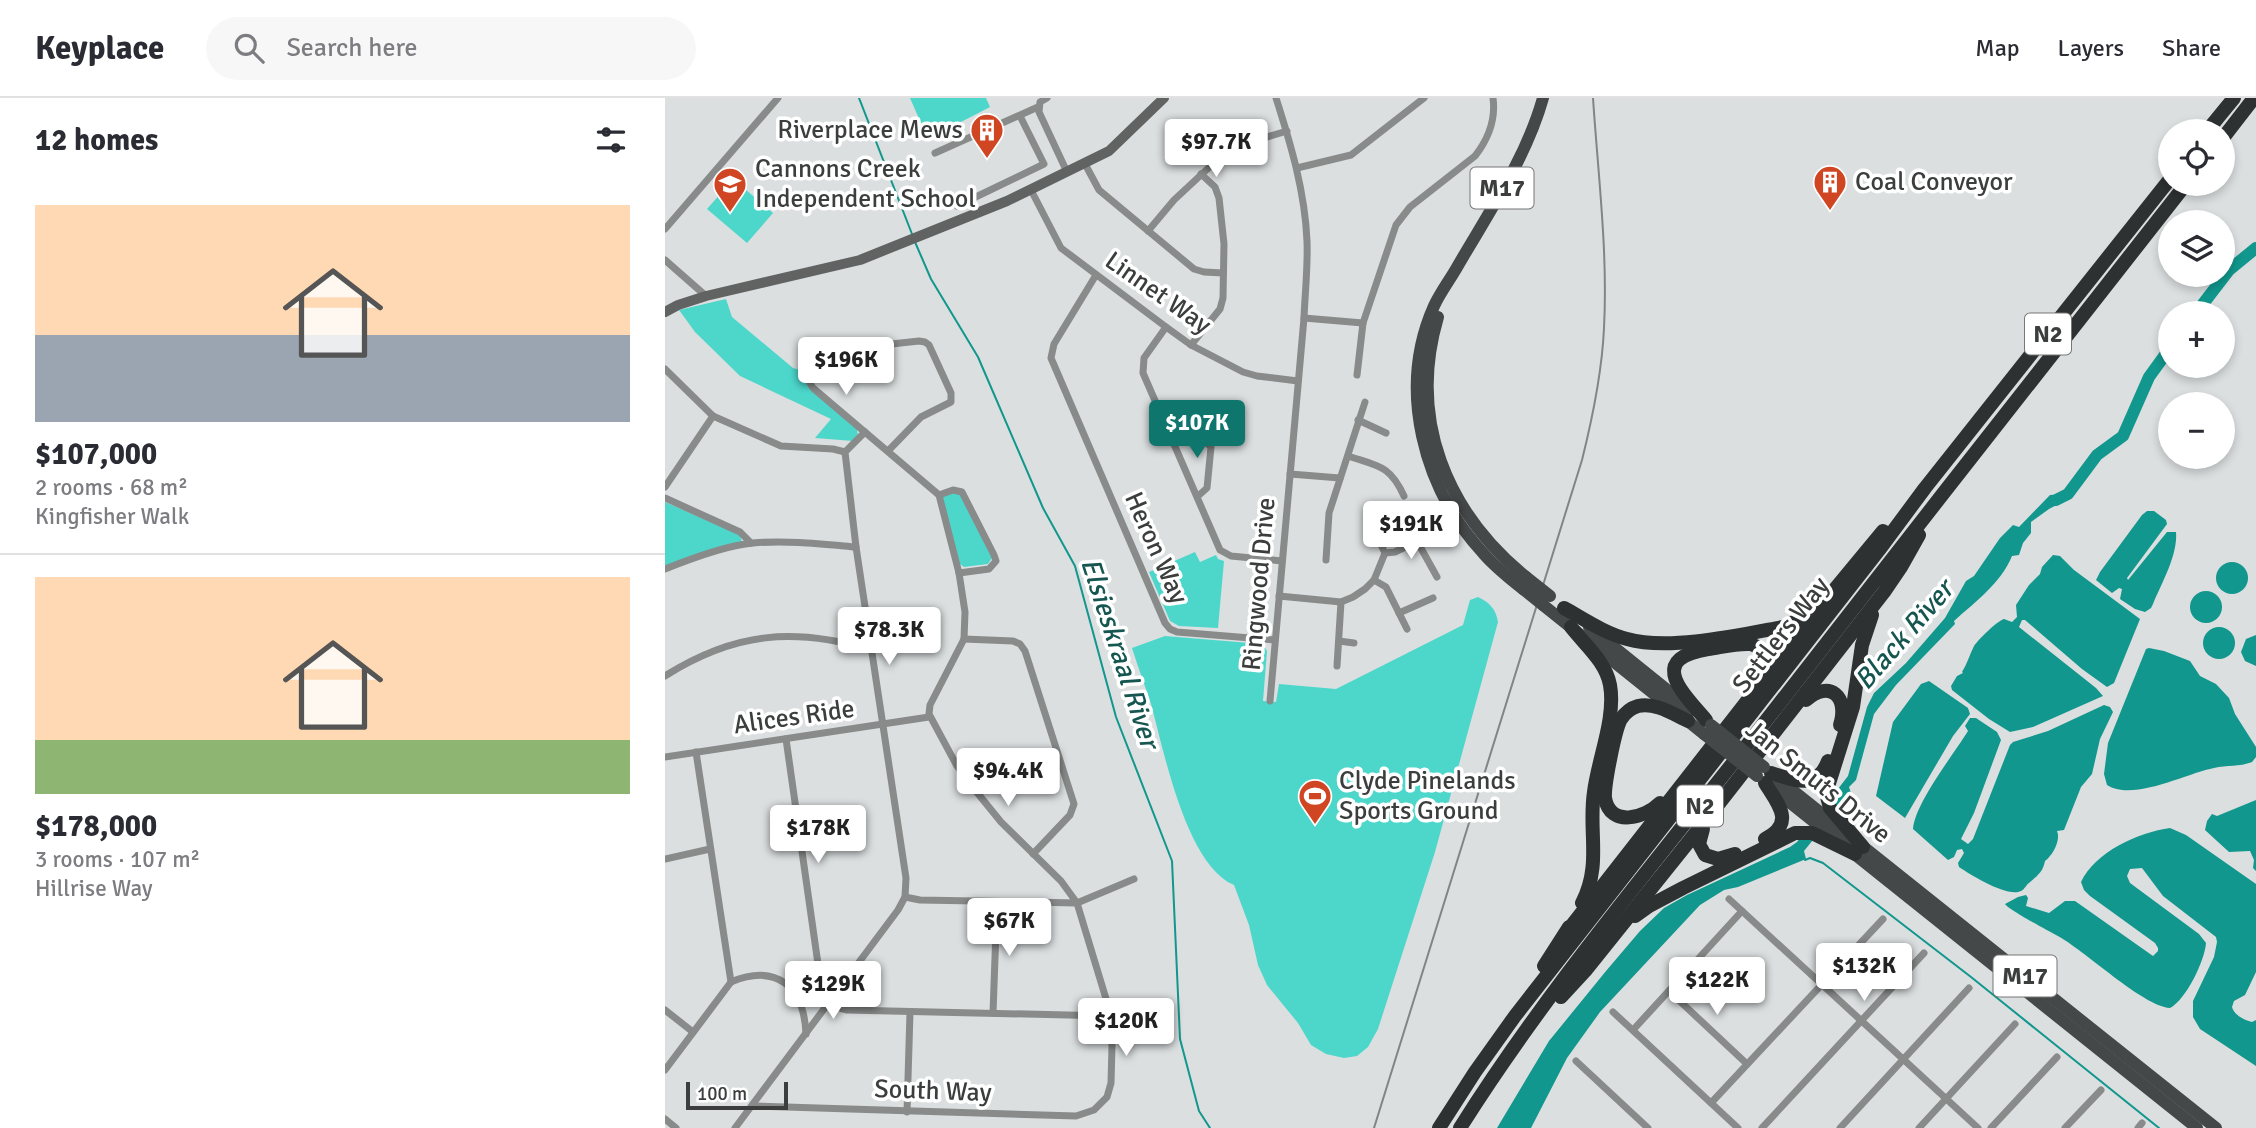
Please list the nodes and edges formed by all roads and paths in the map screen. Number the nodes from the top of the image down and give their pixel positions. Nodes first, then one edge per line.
1 (778, 98) edge
2 (1047, 98) edge
3 (1164, 98) edge
4 (1276, 98) edge
5 (1424, 98) edge
6 (1493, 98) edge
7 (1542, 98) edge
8 (2234, 98) edge
9 (2254, 98) edge
10 (1038, 107) junction
11 (1020, 116) junction
12 (2217, 119) edge
13 (2235, 123) edge
14 (1287, 131) junction
15 (935, 153) dead end
16 (1085, 164) junction
17 (1297, 168) junction
18 (1067, 172) junction
19 (1201, 174) junction
20 (1031, 190) junction
21 (2158, 194) edge
22 (2177, 196) edge
23 (957, 206) dead end
24 (665, 229) edge
25 (1148, 231) junction
26 (665, 260) edge
27 (1223, 273) junction
28 (1096, 275) junction
29 (706, 296) junction
30 (665, 310) edge
31 (1304, 318) junction
32 (1363, 323) junction
33 (1166, 327) junction
34 (1191, 345) junction
35 (665, 369) edge
36 (1357, 376) dead end
37 (1298, 381) junction
38 (1365, 402) dead end
39 (713, 416) junction
40 (1358, 420) junction
41 (1166, 426) junction
42 (865, 432) junction
43 (1387, 433) dead end
44 (888, 451) junction
45 (845, 452) junction
46 (1348, 456) junction
47 (1290, 474) junction
48 (1340, 478) junction
49 (665, 487) edge
50 (1925, 488) junction
51 (1946, 488) junction
52 (939, 495) junction
53 (1198, 496) junction
54 (1403, 496) dead end
55 (665, 498) edge
56 (1379, 541) dead end
57 (751, 543) junction
58 (856, 547) junction
59 (1385, 553) junction
60 (1326, 560) dead end
61 (1282, 561) junction
62 (665, 569) edge
63 (959, 573) junction
64 (1437, 578) dead end
65 (1374, 580) junction
66 (1884, 592) junction
67 (1830, 595) junction
68 (1279, 596) junction
69 (1433, 598) dead end
70 (1546, 601) junction
71 (1341, 602) junction
72 (1564, 608) junction
73 (1399, 613) junction
74 (1571, 627) junction
75 (1407, 629) dead end
76 (964, 639) junction
77 (1275, 640) junction
78 (1339, 641) junction
79 (1354, 643) dead end
80 (872, 650) junction
81 (1337, 666) dead end
82 (665, 676) edge
83 (1757, 688) junction
84 (1270, 701) dead end
85 (929, 717) junction
86 (1688, 722) junction
87 (1782, 723) junction
88 (885, 725) junction
89 (1707, 726) junction
90 (786, 739) junction
91 (665, 748) edge
92 (696, 752) junction
93 (666, 757) edge
94 (1691, 771) junction
95 (1764, 775) junction
96 (1817, 809) junction
97 (1710, 815) junction
98 (1828, 826) junction
99 (710, 849) junction
100 (1859, 850) junction
101 (1033, 854) junction
102 (665, 859) edge
103 (1133, 878) dead end
104 (905, 897) junction
105 (1729, 899) dead end
106 (997, 902) junction
107 (1077, 903) junction
108 (1742, 912) junction
109 (1883, 919) dead end
110 (1616, 933) junction
111 (1565, 934) junction
112 (1924, 953) dead end
113 (819, 971) junction
114 (731, 982) junction
115 (1822, 985) junction
116 (791, 986) junction
117 (1969, 988) dead end
118 (1669, 991) junction
119 (831, 1000) junction
120 (665, 1010) edge
121 (848, 1010) junction
122 (822, 1012) junction
123 (909, 1012) junction
124 (1613, 1012) dead end
125 (993, 1013) junction
126 (1109, 1016) junction
127 (1515, 1016) junction
128 (1862, 1020) junction
129 (1532, 1024) junction
130 (2015, 1024) dead end
131 (1633, 1030) junction
132 (693, 1032) junction
133 (806, 1035) junction
134 (2057, 1056) dead end
135 (1903, 1059) junction
136 (1576, 1061) dead end
137 (1747, 1064) junction
138 (665, 1070) edge
139 (2101, 1090) dead end
140 (1946, 1098) junction
141 (1711, 1103) junction
142 (752, 1105) junction
143 (907, 1112) junction
144 (665, 1119) edge
145 (676, 1128) edge
146 (735, 1128) edge
147 (1439, 1128) edge
148 (1460, 1128) edge
149 (1649, 1128) edge
150 (1738, 1128) edge
151 (1762, 1128) edge
152 (1840, 1128) edge
153 (1919, 1128) edge
154 (1978, 1128) edge
155 (1991, 1128) edge
156 (2066, 1128) edge
157 (2197, 1128) edge
158 (2216, 1128) edge

1 - 24 street
2 - 10 street
3 - 16 street
4 - 14 street, Ringwood Drive
5 - 17 street
6 - 32 street
7 - 70 main road, Jan Smuts Drive / M17, bridge
8 - 12 highway
9 - 13 highway
10 - 11 street
10 - 18 street
11 - 15 street
11 - 23 street
14 - 17 street, Ringwood Drive
14 - 19 street
16 - 18 street
16 - 25 street
17 - 31 street, Ringwood Drive
18 - 20 street
19 - 25 street
19 - 27 street
20 - 28 street, Linnet Way
20 - 29 street
21 - 50 highway, Settlers Way / N2
22 - 51 highway, Settlers Way / N2
25 - 27 street
26 - 29 street
27 - 34 street
28 - 33 street, Linnet Way
28 - 77 street, Heron Way
29 - 30 street
31 - 32 street
31 - 37 street, Ringwood Drive
32 - 36 street
33 - 34 street, Linnet Way
33 - 41 street
34 - 37 street, Linnet Way
35 - 39 street
37 - 47 street, Ringwood Drive
38 - 40 street
39 - 45 street
39 - 49 street
40 - 43 street
40 - 46 street
41 - 53 street
41 - 53 street
42 - 44 street
42 - 44 street
42 - 45 street
44 - 52 street
45 - 58 street
46 - 48 street
46 - 54 street
47 - 48 street
47 - 61 street, Ringwood Drive
48 - 60 street
50 - 67 highway
50 - 127 highway, Settlers Way / N2
51 - 66 highway
51 - 129 highway, Settlers Way / N2
52 - 63 street
52 - 63 street
53 - 61 street
55 - 57 street
56 - 59 street
57 - 58 street
57 - 62 street
58 - 80 street
59 - 64 street
59 - 65 street
61 - 68 street, Ringwood Drive
63 - 76 street
65 - 71 street
65 - 73 street
66 - 87 highway
66 - 96 highway
67 - 72 highway
67 - 83 highway
68 - 71 street
68 - 77 street, Ringwood Drive
69 - 73 street
70 - 72 main road, Jan Smuts Drive / M17
70 - 74 main road, Jan Smuts Drive / M17
71 - 78 street
72 - 89 main road, Jan Smuts Drive / M17
73 - 75 street
74 - 86 main road, Jan Smuts Drive / M17
74 - 111 highway
76 - 85 street
76 - 101 street
77 - 84 street, Ringwood Drive
78 - 79 street
78 - 81 street
80 - 82 street
80 - 88 street
83 - 89 highway
83 - 94 highway
85 - 88 street, Alices Ride
85 - 101 street
86 - 89 main road, Jan Smuts Drive / M17
86 - 94 highway
87 - 95 highway
87 - 97 highway
88 - 90 street, Alices Ride
88 - 104 street
89 - 95 main road, Jan Smuts Drive / M17, bridge
90 - 92 street, Alices Ride
90 - 113 street
91 - 93 street
92 - 93 street, Alices Ride
92 - 99 street
94 - 111 highway
95 - 96 main road, Jan Smuts Drive / M17
95 - 97 highway
96 - 98 highway
96 - 98 main road, Jan Smuts Drive / M17
97 - 110 highway
98 - 100 highway
98 - 100 highway
98 - 110 highway
99 - 102 street
99 - 114 street
100 - 157 main road, Jan Smuts Drive / M17
100 - 158 main road, Jan Smuts Drive / M17
101 - 107 street
103 - 107 street
104 - 106 street
104 - 119 street
105 - 108 street
106 - 107 street
106 - 125 street
107 - 126 street
108 - 115 street
108 - 118 street
109 - 115 street
110 - 129 highway
111 - 127 highway
112 - 128 street
113 - 116 street
113 - 119 street
114 - 116 street
114 - 132 street
115 - 128 street
115 - 137 street
116 - 133 street
117 - 135 street
118 - 131 street
118 - 137 street
119 - 121 street
119 - 122 street
120 - 132 street
121 - 122 street
121 - 123 street
122 - 133 street
123 - 125 street
123 - 143 street
124 - 131 street
125 - 126 street
126 - 143 street, South Way
127 - 147 highway, Settlers Way / N2
128 - 135 street
128 - 151 street
129 - 148 highway, Settlers Way / N2
130 - 140 street
131 - 141 street
132 - 138 street
133 - 142 street
134 - 155 street
135 - 140 street
135 - 152 street
136 - 149 street
137 - 141 street
139 - 156 street
140 - 153 street
140 - 154 street
141 - 150 street
142 - 143 street, South Way
142 - 146 street
144 - 145 street

